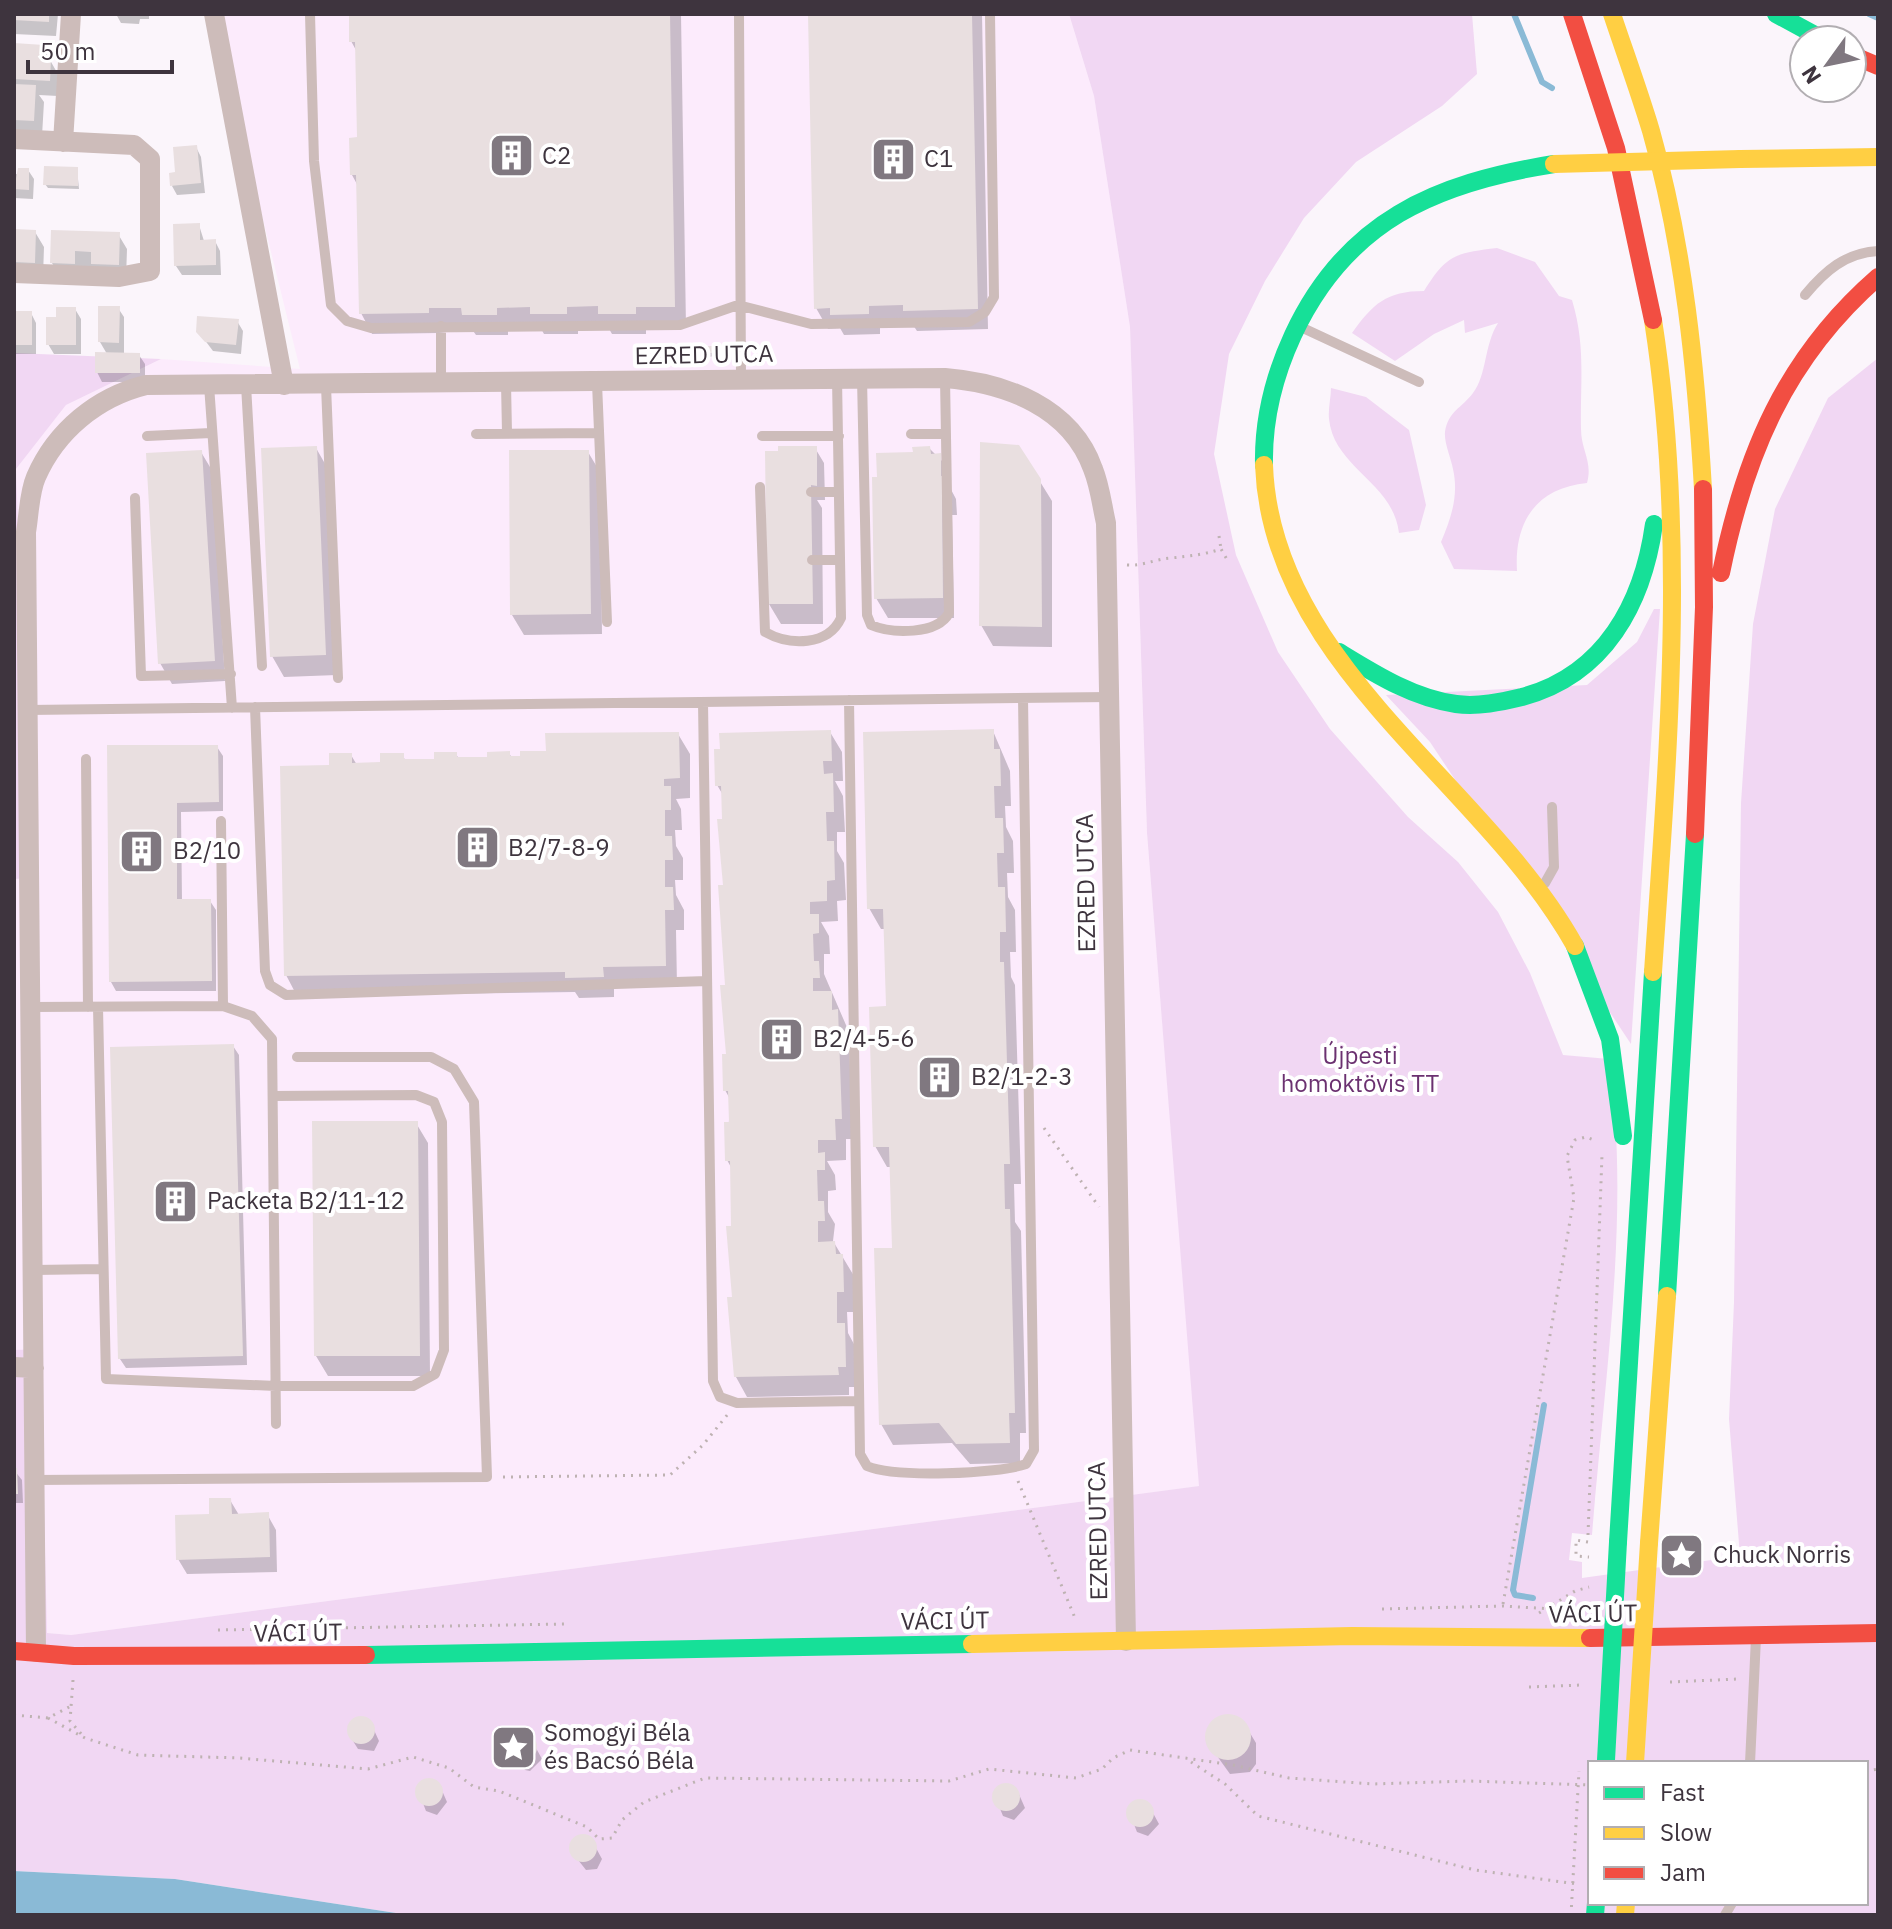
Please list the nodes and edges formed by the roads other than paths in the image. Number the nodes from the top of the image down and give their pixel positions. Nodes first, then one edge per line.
1 (71, 14) edge
2 (214, 14) edge
3 (310, 14) edge
4 (739, 14) edge
5 (990, 14) edge
6 (1572, 14) edge
7 (1612, 14) edge
8 (1776, 14) edge
9 (1794, 24) edge
10 (14, 139) edge
11 (63, 142) junction
12 (1878, 157) edge
13 (1878, 251) edge
14 (14, 273) edge
15 (1878, 277) edge
16 (1805, 295) dead end
17 (738, 305) junction
18 (441, 326) junction
19 (1296, 326) junction
20 (837, 378) junction
21 (862, 378) junction
22 (945, 378) junction
23 (741, 380) junction
24 (1419, 382) dead end
25 (441, 383) junction
26 (506, 383) junction
27 (597, 383) junction
28 (209, 385) junction
29 (246, 385) junction
30 (284, 385) junction
31 (326, 386) junction
32 (211, 433) junction
33 (507, 433) junction
34 (598, 433) junction
35 (476, 434) dead end
36 (911, 434) dead end
37 (946, 434) junction
38 (147, 436) dead end
39 (762, 436) dead end
40 (839, 436) junction
41 (1666, 451) junction
42 (760, 487) dead end
43 (811, 492) dead end
44 (839, 492) junction
45 (135, 498) dead end
46 (812, 560) dead end
47 (840, 560) junction
48 (607, 622) dead end
49 (1332, 647) junction
50 (262, 666) dead end
51 (231, 674) junction
52 (338, 678) dead end
53 (1109, 697) junction
54 (1023, 698) junction
55 (849, 700) junction
56 (703, 702) junction
57 (255, 707) junction
58 (232, 708) junction
59 (28, 710) junction
60 (1701, 746) junction
61 (86, 759) dead end
62 (1552, 807) dead end
63 (221, 821) dead end
64 (1541, 890) junction
65 (707, 981) junction
66 (223, 1006) junction
67 (31, 1007) junction
68 (93, 1007) junction
69 (297, 1057) dead end
70 (273, 1096) junction
71 (1636, 1250) junction
72 (103, 1269) junction
73 (34, 1270) junction
74 (24, 1368) edge
75 (276, 1386) junction
76 (859, 1401) junction
77 (276, 1424) dead end
78 (34, 1480) junction
79 (1878, 1633) edge
80 (1756, 1636) junction
81 (1126, 1641) junction
82 (14, 1651) edge
83 (36, 1652) junction
84 (1606, 1761) edge
85 (1635, 1761) edge
86 (1750, 1761) edge

1 - 11 street
2 - 30 street
3 - 18 lane
4 - 17 lane
5 - 17 lane
6 - 41 main road
7 - 60 main road
8 - 9 main road
10 - 11 street
11 - 14 street
12 - 19 main road, bridge
13 - 16 lane
15 - 60 main road
17 - 18 lane
17 - 23 lane
18 - 25 lane
19 - 24 lane
19 - 49 main road
20 - 21 street, EZRED UTCA
20 - 23 street, EZRED UTCA
20 - 40 lane
21 - 22 street, EZRED UTCA
21 - 37 lane
22 - 37 lane
22 - 53 street, EZRED UTCA
23 - 27 street, EZRED UTCA
25 - 26 street, EZRED UTCA
25 - 31 street, EZRED UTCA
26 - 27 street, EZRED UTCA
26 - 33 lane
27 - 34 lane
28 - 29 street, EZRED UTCA
28 - 32 lane
28 - 59 street, EZRED UTCA
29 - 30 street, EZRED UTCA
29 - 50 lane
30 - 31 street, EZRED UTCA
31 - 52 lane
32 - 38 lane
32 - 51 lane
33 - 34 lane
33 - 35 lane
34 - 48 lane
36 - 37 lane
39 - 40 lane
40 - 44 lane
41 - 49 main road
41 - 71 main road
42 - 47 lane
43 - 44 lane
44 - 47 lane
45 - 51 lane
46 - 47 lane
49 - 64 main road
51 - 58 lane
53 - 54 lane
53 - 81 street, EZRED UTCA
54 - 55 lane
54 - 76 lane
55 - 56 lane
55 - 76 lane
56 - 57 lane
56 - 65 lane
57 - 58 lane
57 - 65 lane
58 - 59 lane
59 - 67 street, EZRED UTCA
60 - 85 main road, bridge
61 - 68 lane
62 - 64 lane
63 - 66 lane
64 - 71 main road
65 - 76 lane
66 - 68 lane
66 - 70 lane
67 - 68 lane
67 - 73 street, EZRED UTCA
68 - 72 lane
69 - 78 lane
70 - 75 lane
70 - 75 lane
71 - 84 main road, bridge
72 - 73 lane
72 - 75 lane
73 - 74 street, EZRED UTCA
74 - 78 street, EZRED UTCA
75 - 77 lane
78 - 83 street, EZRED UTCA
79 - 80 main road, VÁCI ÚT
80 - 81 main road, VÁCI ÚT
80 - 86 lane
81 - 83 main road, VÁCI ÚT
82 - 83 main road, VÁCI ÚT

